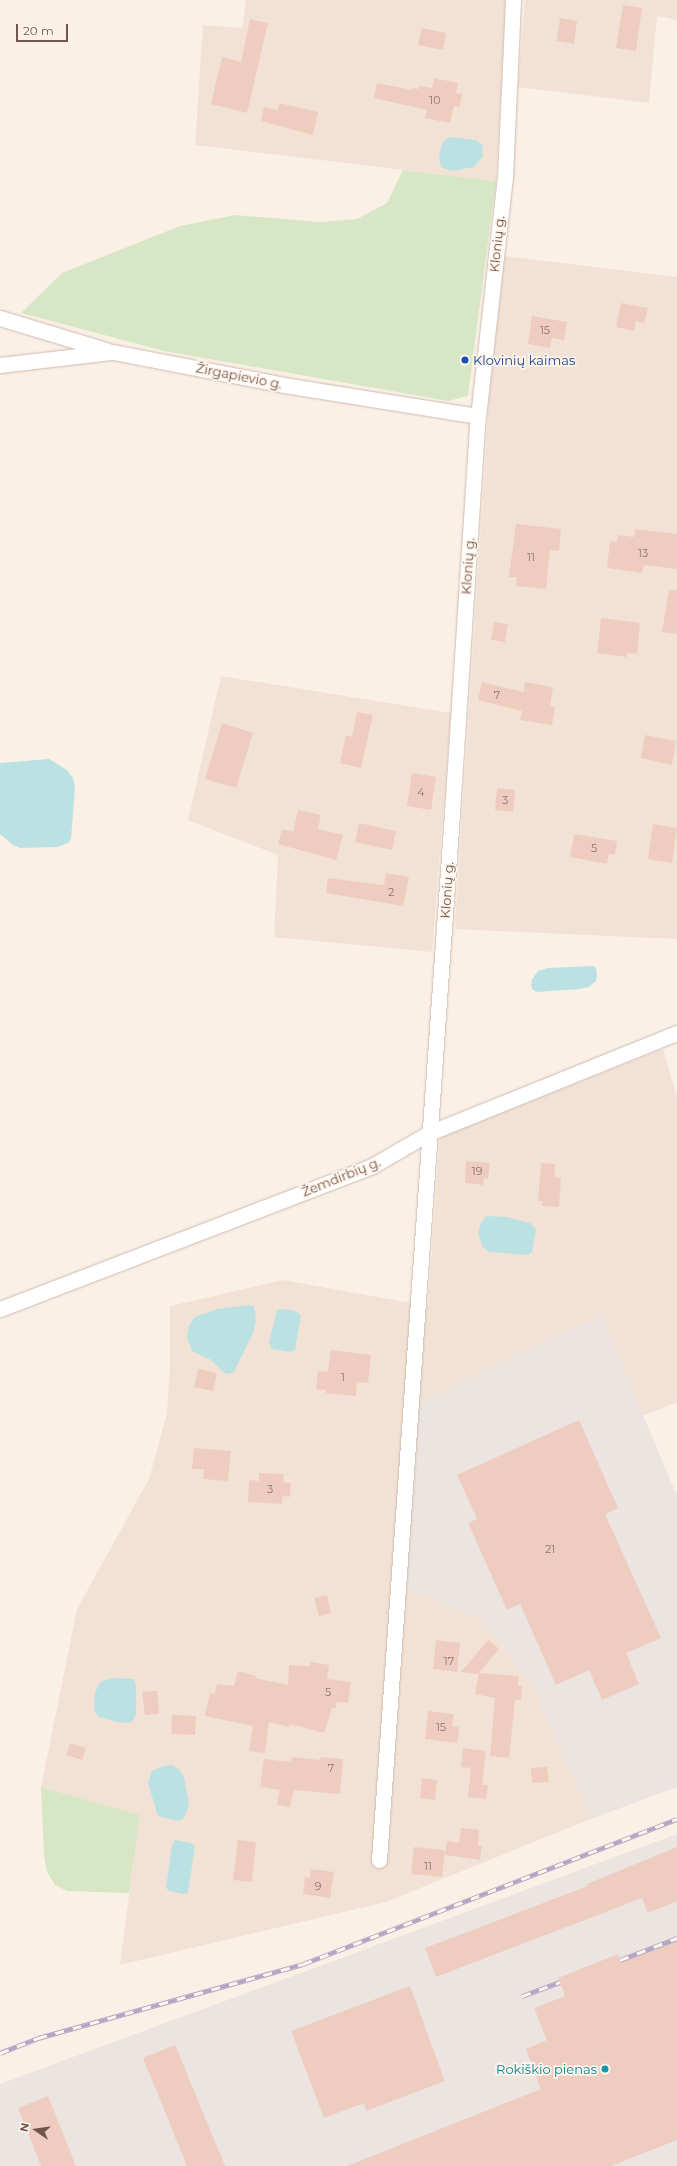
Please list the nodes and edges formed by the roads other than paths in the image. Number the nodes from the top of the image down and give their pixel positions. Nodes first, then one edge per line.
1 (513, 0) edge
2 (0, 318) edge
3 (113, 352) junction
4 (0, 365) edge
5 (478, 416) junction
6 (677, 1033) edge
7 (429, 1133) junction
8 (0, 1309) edge
9 (379, 1860) dead end

1 - 5 street, Klonių g.
2 - 3 street
3 - 4 street, Žirgapievio g.
3 - 5 street, Žirgapievio g.
5 - 7 street, Klonių g.
6 - 7 street, Žemdirbių g.
7 - 8 street, Žemdirbių g.
7 - 9 street, Klonių g.

